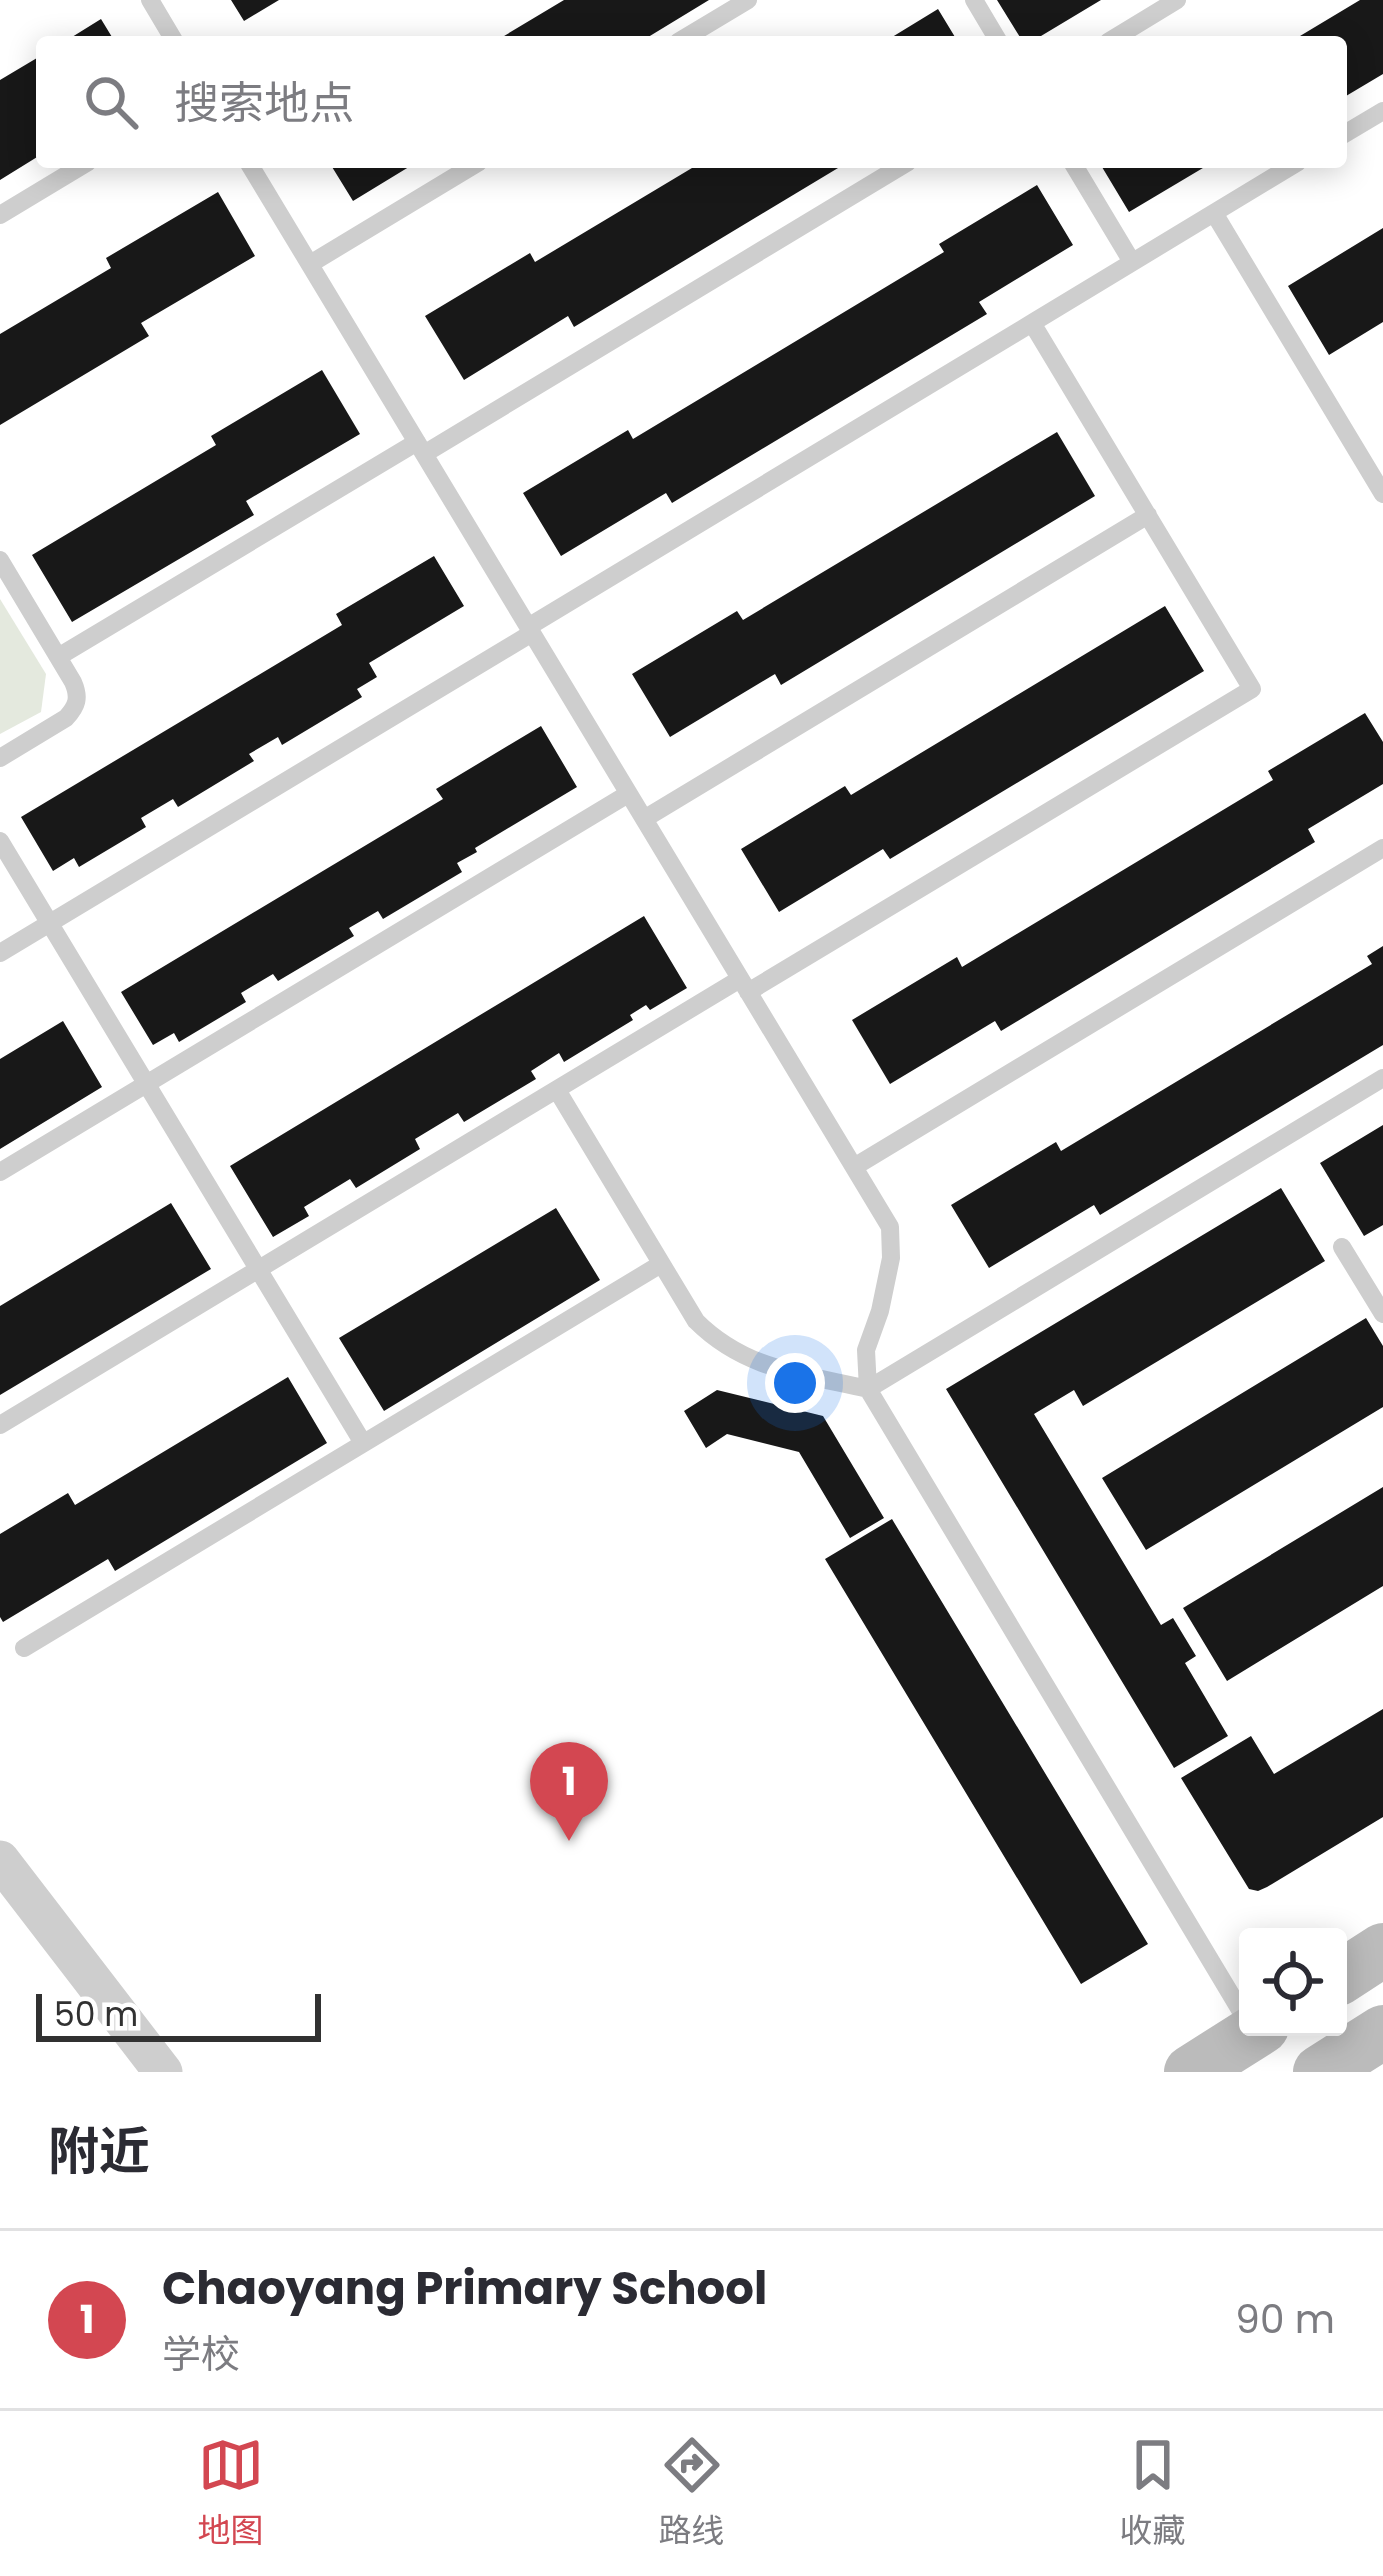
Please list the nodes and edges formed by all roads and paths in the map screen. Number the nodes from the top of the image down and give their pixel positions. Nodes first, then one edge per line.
1 (150, 0) edge
2 (748, 0) edge
3 (974, 0) edge
4 (1178, 0) edge
5 (172, 36) edge
6 (688, 36) edge
7 (995, 36) edge
8 (1118, 36) edge
9 (1383, 111) edge
10 (1347, 132) edge
11 (78, 168) edge
12 (252, 168) edge
13 (469, 168) edge
14 (898, 168) edge
15 (1076, 168) edge
16 (1288, 168) edge
17 (1214, 213) junction
18 (0, 215) edge
19 (1132, 262) junction
20 (310, 264) junction
21 (1032, 323) junction
22 (420, 448) junction
23 (1383, 494) edge
24 (1148, 515) junction
25 (0, 560) edge
26 (530, 630) junction
27 (58, 657) junction
28 (0, 758) edge
29 (628, 794) junction
30 (644, 819) junction
31 (0, 841) edge
32 (1383, 848) edge
33 (50, 923) junction
34 (0, 953) edge
35 (744, 985) junction
36 (1383, 1078) edge
37 (146, 1084) junction
38 (557, 1090) junction
39 (854, 1167) junction
40 (0, 1172) edge
41 (1342, 1247) dead end
42 (661, 1264) junction
43 (259, 1269) junction
44 (1383, 1314) edge
45 (868, 1389) junction
46 (0, 1425) edge
47 (363, 1443) junction
48 (24, 1648) dead end
49 (0, 1860) edge
50 (1383, 1950) edge
51 (1347, 1973) edge
52 (1239, 2004) edge
53 (1383, 2032) edge
54 (1241, 2036) edge
55 (163, 2072) edge
56 (1191, 2072) edge
57 (1320, 2072) edge

1 - 5 lane
2 - 6 lane
3 - 7 lane
4 - 8 lane
9 - 10 lane
11 - 18 lane
12 - 20 lane
13 - 20 lane
14 - 22 lane
15 - 19 lane
16 - 17 lane
17 - 19 lane
17 - 23 lane
19 - 21 lane
20 - 22 lane
21 - 24 lane
21 - 26 lane
22 - 26 lane
22 - 27 lane
24 - 30 lane
24 - 35 lane
25 - 27 lane
26 - 29 lane
26 - 33 lane
27 - 28 lane
29 - 30 lane
29 - 37 lane
30 - 35 lane
31 - 33 lane
32 - 39 lane
33 - 34 lane
33 - 37 lane
35 - 38 lane
35 - 39 lane
36 - 45 lane
37 - 40 lane
37 - 43 lane
38 - 42 lane
38 - 43 lane
39 - 45 lane
41 - 44 lane
42 - 45 lane
42 - 47 lane
43 - 46 lane
43 - 47 lane
45 - 52 lane
47 - 48 lane
49 - 55 street
50 - 51 main road
53 - 57 main road
54 - 56 main road

